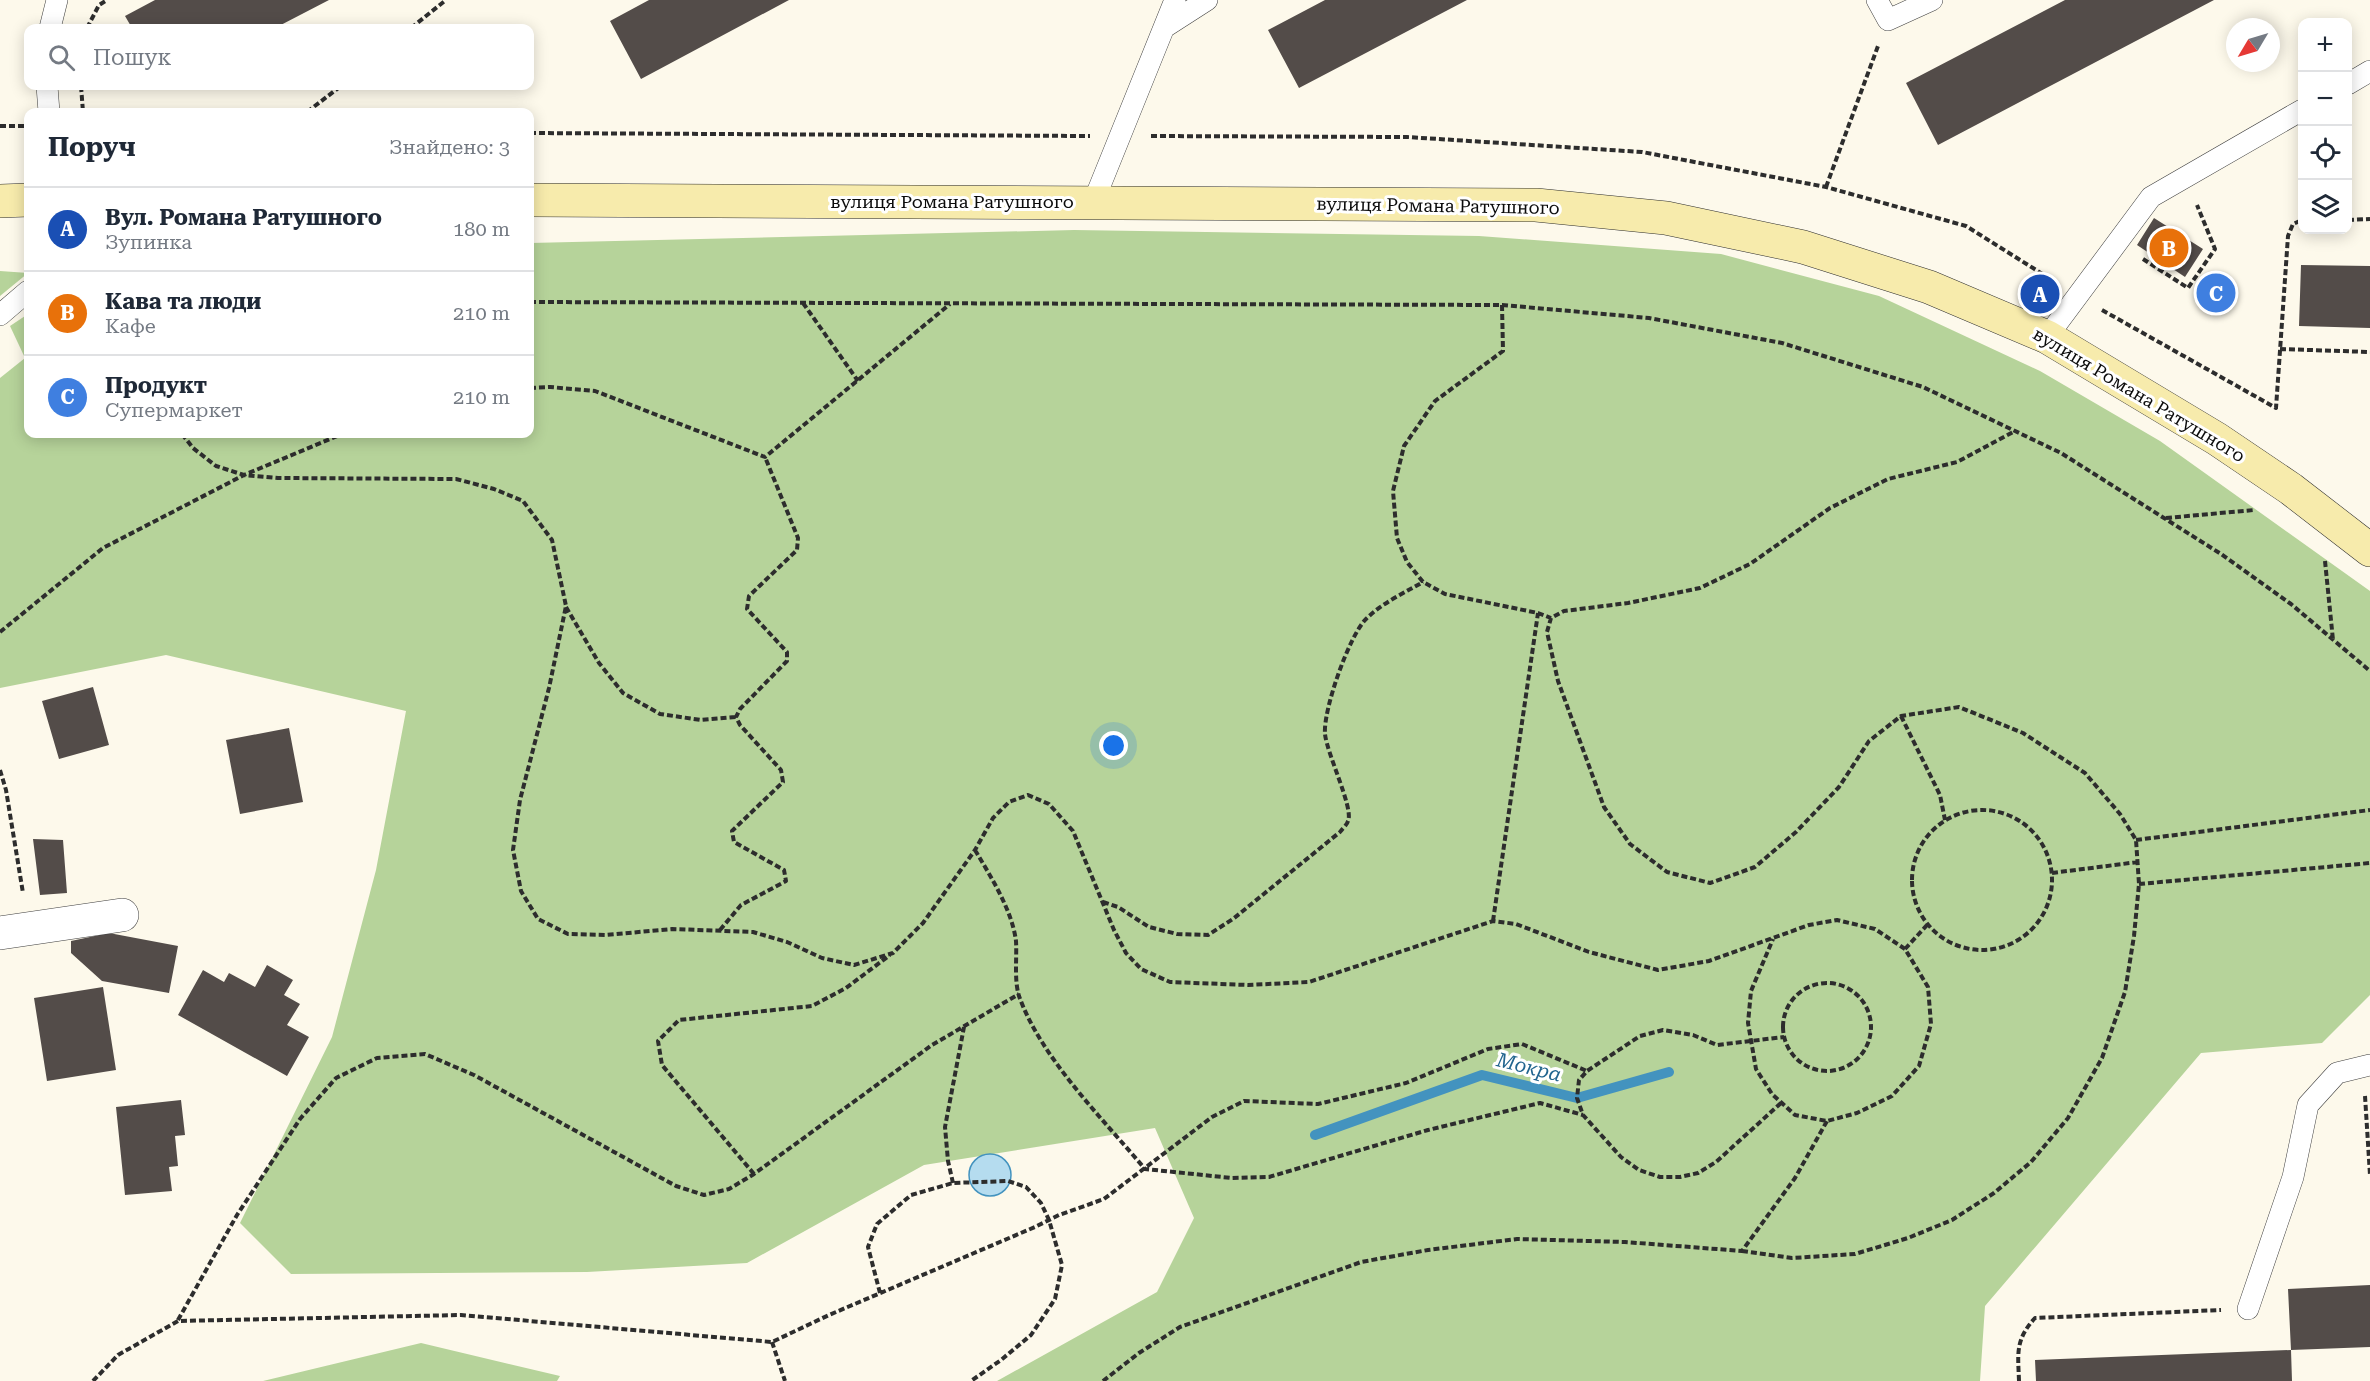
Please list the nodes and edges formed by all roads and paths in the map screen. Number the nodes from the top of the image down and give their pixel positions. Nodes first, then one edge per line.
1 (57, 0) edge
2 (107, 0) edge
3 (446, 0) edge
4 (1175, 0) edge
5 (1207, 0) edge
6 (1877, 0) edge
7 (1932, 0) edge
8 (1888, 20) junction
9 (51, 24) edge
10 (89, 24) edge
11 (416, 24) edge
12 (1165, 27) junction
13 (2370, 71) edge
14 (2352, 82) edge
15 (47, 90) edge
16 (81, 90) edge
17 (336, 90) edge
18 (49, 108) edge
19 (82, 108) edge
20 (312, 108) edge
21 (2298, 112) edge
22 (0, 126) edge
23 (24, 126) edge
24 (2186, 177) junction
25 (1826, 186) dead end
26 (24, 200) edge
27 (534, 200) edge
28 (0, 201) edge
29 (1093, 203) junction
30 (2370, 219) edge
31 (2352, 220) edge
32 (2298, 222) edge
33 (2117, 243) junction
34 (24, 294) edge
35 (534, 302) edge
36 (803, 303) junction
37 (951, 304) junction
38 (1502, 306) junction
39 (0, 315) edge
40 (2047, 337) junction
41 (2280, 349) junction
42 (2370, 352) edge
43 (858, 381) junction
44 (534, 388) edge
45 (2276, 408) dead end
46 (2015, 431) junction
47 (185, 438) edge
48 (332, 438) edge
49 (765, 457) junction
50 (244, 474) junction
51 (2254, 510) dead end
52 (2164, 518) junction
53 (2370, 550) edge
54 (2325, 561) dead end
55 (1424, 582) junction
56 (566, 606) junction
57 (1538, 613) junction
58 (1551, 618) junction
59 (0, 632) edge
60 (2334, 640) junction
61 (2370, 671) edge
62 (1901, 716) junction
63 (736, 717) junction
64 (0, 770) edge
65 (2370, 810) edge
66 (1945, 820) junction
67 (2136, 840) junction
68 (975, 850) junction
69 (2138, 862) junction
70 (2370, 864) edge
71 (2052, 873) junction
72 (2139, 884) junction
73 (1103, 902) junction
74 (122, 915) dead end
75 (1493, 921) junction
76 (1928, 924) junction
77 (720, 930) junction
78 (14, 931) edge
79 (1773, 939) junction
80 (1905, 949) junction
81 (893, 953) junction
82 (1018, 994) junction
83 (964, 1026) junction
84 (1784, 1037) junction
85 (1751, 1042) junction
86 (2367, 1066) edge
87 (1587, 1071) junction
88 (1781, 1103) junction
89 (1583, 1115) junction
90 (1827, 1121) junction
91 (1145, 1169) junction
92 (754, 1174) junction
93 (2370, 1175) edge
94 (953, 1183) junction
95 (1048, 1220) junction
96 (1742, 1251) junction
97 (880, 1293) junction
98 (2248, 1309) joint
99 (178, 1321) junction
100 (772, 1342) junction
101 (93, 1381) edge
102 (785, 1381) edge
103 (971, 1381) edge
104 (1103, 1381) edge
105 (2019, 1381) edge

1 - 9 lane
2 - 10 path
3 - 11 path
4 - 12 lane
5 - 12 lane
6 - 8 lane
7 - 8 lane
8 - 25 path
12 - 29 lane
13 - 14 lane
15 - 18 lane
16 - 19 path
17 - 20 path
21 - 24 lane
22 - 23 path
24 - 33 lane
24 - 33 path
26 - 28 street
27 - 29 street, вулиця Романа Ратушного
29 - 40 street, вулиця Романа Ратушного
30 - 31 path
32 - 41 path
33 - 40 lane
34 - 39 lane
35 - 36 path
36 - 37 path
36 - 43 path
37 - 38 path
37 - 43 path
38 - 46 path
38 - 55 path
40 - 53 street, вулиця Романа Ратушного
41 - 42 path
41 - 45 path
43 - 49 path
44 - 49 path
46 - 52 path
46 - 58 path
47 - 50 path
48 - 50 path
49 - 63 path
50 - 56 path
50 - 59 path
51 - 52 path
52 - 60 path
54 - 60 path
55 - 57 path
55 - 73 path
56 - 63 path
56 - 77 path
57 - 58 path
57 - 75 path
58 - 62 path
60 - 61 path
62 - 66 path
62 - 67 path
63 - 77 path
64 - 78 path
65 - 67 path
66 - 71 path
66 - 76 path
67 - 69 path
68 - 73 path
68 - 81 path
68 - 82 path
69 - 71 path
69 - 72 path
70 - 72 path
71 - 76 path
72 - 96 path
73 - 75 path
74 - 78 street
75 - 79 path
76 - 80 path
77 - 81 path
79 - 80 path
79 - 85 path
80 - 90 path
81 - 92 path
82 - 83 path
82 - 91 path
83 - 92 path
83 - 94 path
84 - 84 path
84 - 85 path
85 - 87 path
85 - 88 path
86 - 93 path
86 - 98 lane
87 - 89 path
87 - 91 path
88 - 89 path
88 - 90 path
89 - 91 path
90 - 96 path
91 - 95 path
92 - 99 path
94 - 95 path
94 - 97 path
95 - 97 path
95 - 103 path
96 - 104 path
97 - 100 path
98 - 105 path
99 - 100 path
99 - 101 path
100 - 102 path

